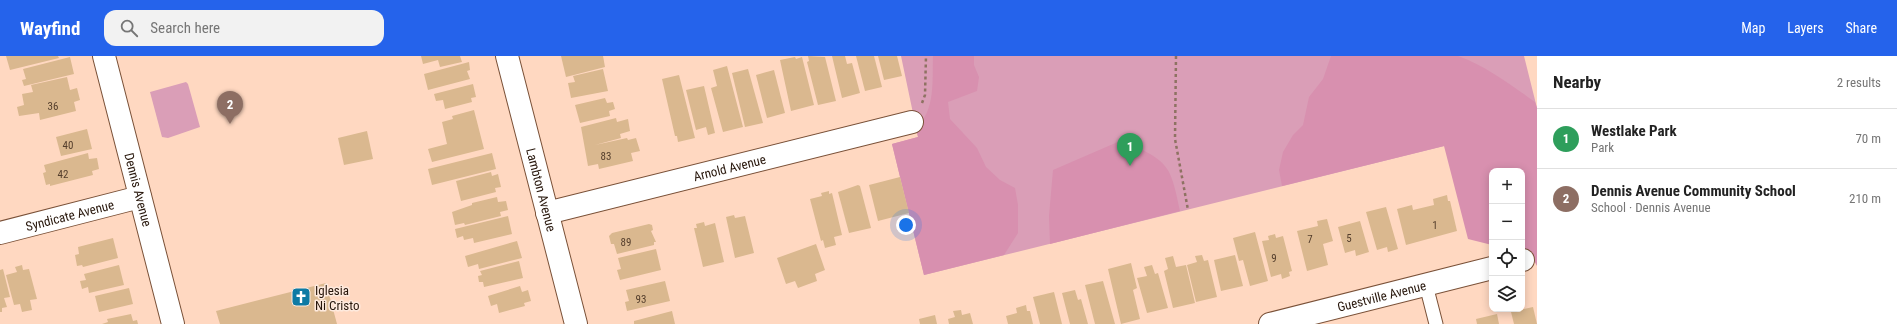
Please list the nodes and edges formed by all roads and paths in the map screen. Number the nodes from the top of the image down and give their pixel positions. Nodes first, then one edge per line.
1 (104, 56) edge
2 (507, 56) edge
3 (926, 56) edge
4 (1176, 56) edge
5 (912, 122) joint
6 (140, 197) junction
7 (1188, 210) dead end
8 (547, 213) junction
9 (0, 233) edge
10 (1489, 269) edge
11 (1426, 285) junction
12 (173, 324) edge
13 (576, 324) edge
14 (1270, 324) edge
15 (1436, 324) edge

1 - 6 street, Dennis Avenue
2 - 8 street, Lambton Avenue
3 - 5 path
4 - 7 path
5 - 8 street, Arnold Avenue
6 - 9 street, Syndicate Avenue
6 - 12 street, Dennis Avenue
8 - 13 street, Lambton Avenue
10 - 11 street, Guestville Avenue
11 - 14 street, Guestville Avenue
11 - 15 lane

